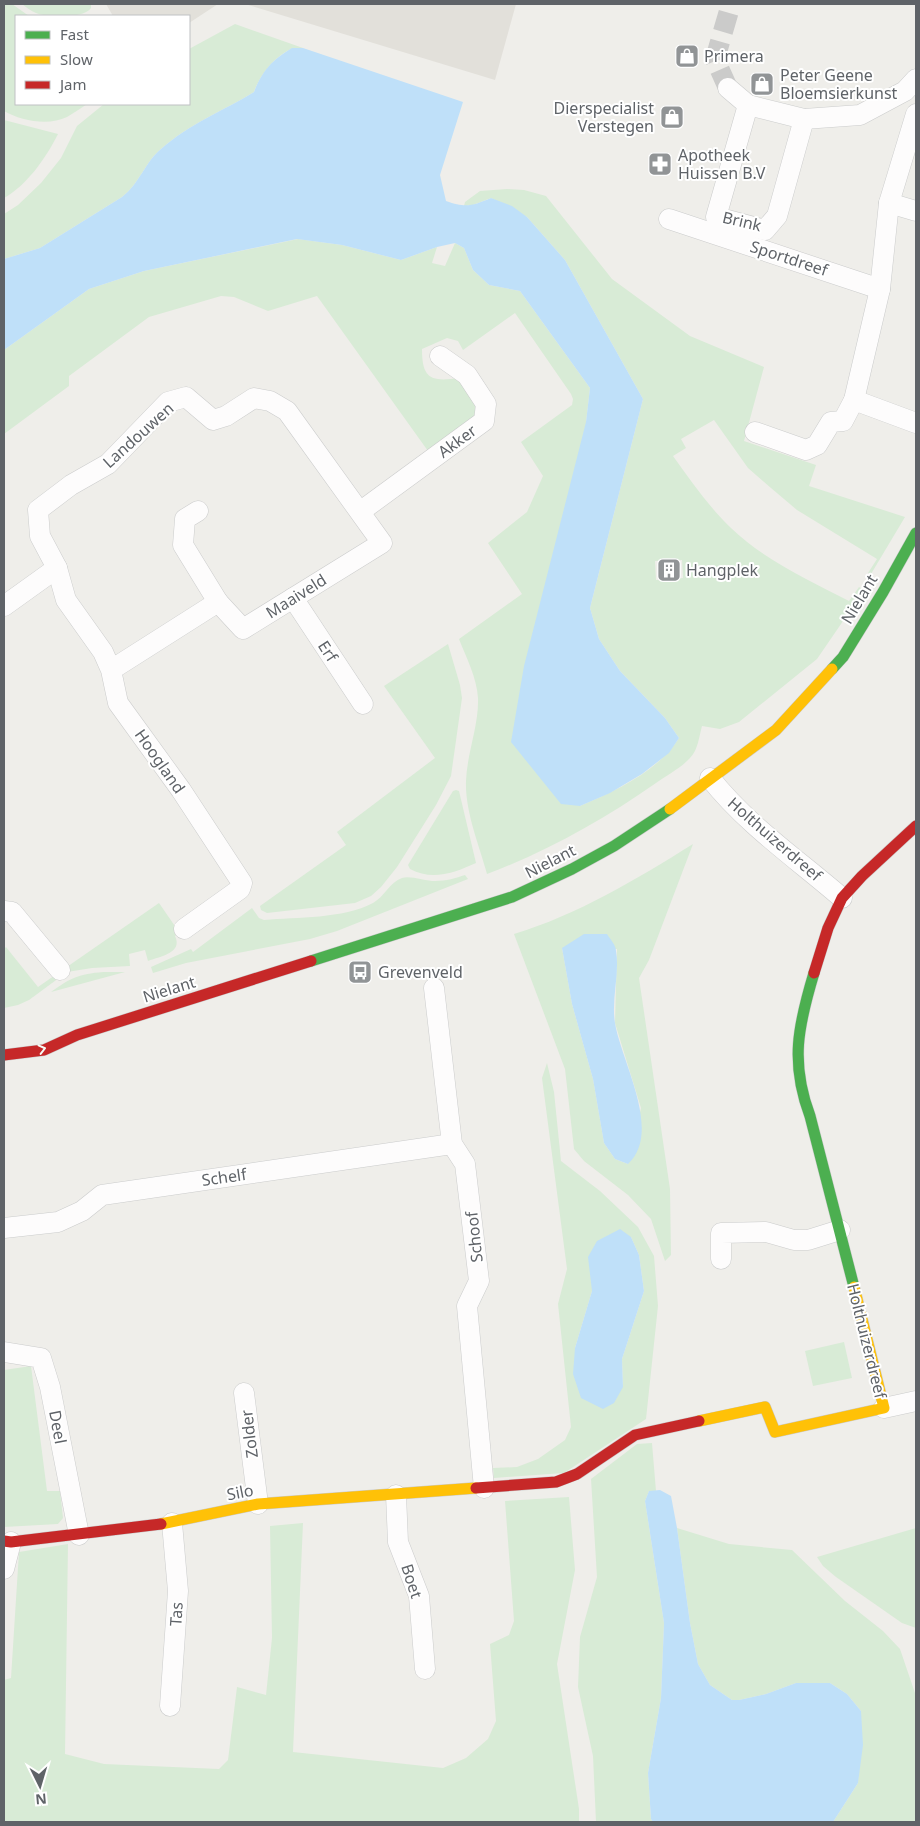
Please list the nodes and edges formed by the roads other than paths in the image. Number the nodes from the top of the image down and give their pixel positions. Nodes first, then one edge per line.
1 (728, 88) tunnel mouth
2 (913, 90) edge
3 (748, 105) junction
4 (916, 114) edge
5 (804, 119) junction
6 (890, 203) junction
7 (916, 210) edge
8 (669, 219) dead end
9 (880, 289) junction
10 (440, 356) dead end
11 (854, 400) junction
12 (916, 423) edge
13 (754, 432) dead end
14 (198, 511) dead end
15 (361, 511) junction
16 (916, 533) edge
17 (382, 543) joint
18 (57, 568) junction
19 (293, 598) junction
20 (218, 602) junction
21 (4, 606) edge
22 (111, 670) junction
23 (364, 704) dead end
24 (710, 778) junction
25 (916, 826) edge
26 (842, 898) junction
27 (4, 911) edge
28 (184, 929) dead end
29 (60, 970) dead end
30 (434, 988) dead end
31 (51, 1035) dead end
32 (77, 1035) junction
33 (4, 1055) edge
34 (452, 1144) junction
35 (4, 1228) edge
36 (840, 1230) junction
37 (722, 1259) dead end
38 (4, 1352) edge
39 (244, 1393) dead end
40 (916, 1401) edge
41 (884, 1408) junction
42 (484, 1488) junction
43 (396, 1494) junction
44 (258, 1504) junction
45 (172, 1523) junction
46 (79, 1534) junction
47 (8, 1542) edge
48 (4, 1569) edge
49 (425, 1669) dead end
50 (170, 1706) dead end

1 - 3 street
2 - 5 street
3 - 5 street
3 - 5 street, Brink
4 - 6 street
6 - 7 street
6 - 9 street
8 - 9 street, Sportdreef
9 - 11 street
10 - 15 street, Akker
11 - 12 street
11 - 13 street
14 - 20 street, Maaiveld
15 - 17 street, Landouwen
15 - 18 street, Landouwen
16 - 24 street, Nielant
17 - 19 street, Maaiveld
18 - 21 street
18 - 22 street, Hoogland
19 - 20 street, Maaiveld
19 - 23 street, Erf
20 - 22 street
22 - 28 street, Hoogland
24 - 26 street, Holthuizerdreef
24 - 32 street, Nielant
25 - 26 street, Holthuizerdreef
26 - 36 street, Holthuizerdreef
27 - 29 street
30 - 34 street, Schoof
31 - 32 street, Nielant
33 -> 32 street, Nielant
34 - 35 street, Schelf
34 - 42 street, Schoof
36 - 37 street
36 - 41 street, Holthuizerdreef
38 - 46 street, Deel
39 - 44 street, Zolder
40 - 41 street
41 - 42 street, Holthuizerdreef
42 - 43 street, Silo
43 - 44 street, Silo
43 - 49 street, Boet
44 - 45 street, Silo
45 - 46 street, Silo
45 - 50 street, Tas
46 - 47 street, Silo
47 - 48 street

